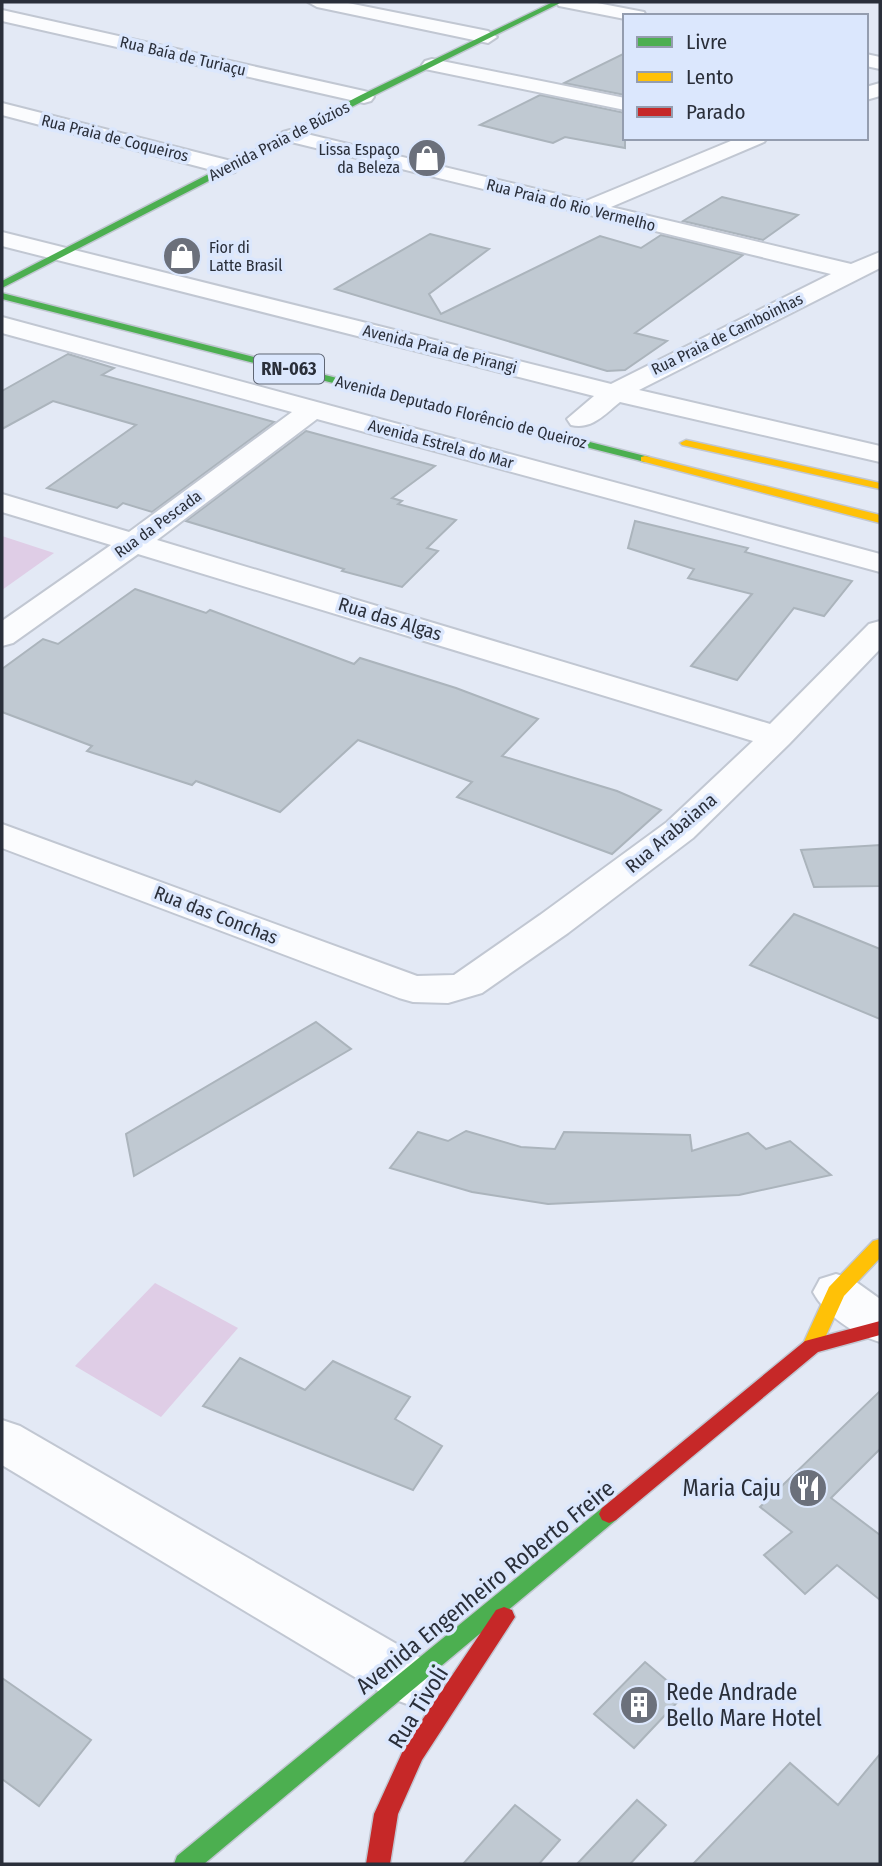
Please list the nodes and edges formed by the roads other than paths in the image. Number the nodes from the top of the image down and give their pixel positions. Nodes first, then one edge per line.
1 (318, 2) edge
2 (558, 2) edge
3 (565, 2) edge
4 (627, 14) edge
5 (2, 15) edge
6 (488, 37) junction
7 (432, 65) junction
8 (364, 97) junction
9 (623, 104) edge
10 (2, 109) edge
11 (290, 136) junction
12 (752, 140) edge
13 (228, 167) junction
14 (586, 209) junction
15 (2, 239) edge
16 (61, 253) junction
17 (880, 259) edge
18 (2, 272) edge
19 (853, 272) junction
20 (19, 276) junction
21 (42, 283) dead end
22 (2, 294) edge
23 (2, 324) edge
24 (615, 393) junction
25 (313, 409) junction
26 (574, 418) joint
27 (608, 426) dead end
28 (676, 441) dead end
29 (880, 454) edge
30 (880, 486) edge
31 (2, 503) edge
32 (880, 519) edge
33 (135, 542) junction
34 (880, 563) edge
35 (880, 631) edge
36 (2, 636) edge
37 (777, 737) junction
38 (2, 835) edge
39 (431, 992) joint
40 (880, 1246) edge
41 (835, 1292) junction
42 (880, 1326) edge
43 (812, 1346) junction
44 (2, 1440) edge
45 (524, 1586) junction
46 (407, 1679) junction
47 (186, 1864) edge
48 (378, 1864) edge

1 - 6 street
2 - 6 main road, Avenida Praia de Búzios
3 - 4 street
5 - 8 street, Rua Baía de Turiaçu
6 - 7 main road, Avenida Praia de Búzios
7 - 8 main road, Avenida Praia de Búzios
7 - 9 street
8 - 11 main road, Avenida Praia de Búzios
10 - 13 street, Rua Praia de Coqueiros
11 - 13 main road, Avenida Praia de Búzios
11 - 14 street, Rua Praia do Rio Vermelho
12 - 14 street
13 - 16 main road, Avenida Praia de Búzios
14 - 19 street, Rua Praia do Rio Vermelho
15 - 16 street, Avenida Praia de Pirangi
16 - 20 main road, Avenida Praia de Búzios
16 - 24 street, Avenida Praia de Pirangi
17 - 19 street, Rua Praia de Camboinhas
18 - 20 main road
19 - 24 street, Rua Praia de Camboinhas
20 - 21 main road
20 - 22 main road, Avenida Praia de Búzios
22 - 32 main road, Avenida Deputado Florêncio de Queiroz / RN-063
23 - 25 street, Avenida Estrela do Mar
24 - 26 street, Rua Praia de Camboinhas
24 - 29 street, Avenida Praia de Pirangi
25 - 33 street, Rua da Pescada
25 - 34 street, Avenida Estrela do Mar
26 - 27 main road, Avenida Deputado Florêncio de Queiroz
28 - 30 main road
31 - 33 street, Rua das Algas
33 - 36 street, Rua da Pescada
33 - 37 street, Rua das Algas
35 - 37 street, Rua Arabaiana
37 - 39 street, Rua Arabaiana
38 - 39 street, Rua das Conchas
40 - 41 main road, Avenida Engenheiro Roberto Freire
41 - 42 street
41 - 43 main road, Avenida Engenheiro Roberto Freire
42 - 43 main road, Avenida Engenheiro Roberto Freire
43 - 45 main road, Avenida Engenheiro Roberto Freire
44 - 46 street
45 - 46 main road, Avenida Engenheiro Roberto Freire
45 - 48 main road, Rua Tivoli
46 - 47 main road, Avenida Engenheiro Roberto Freire

